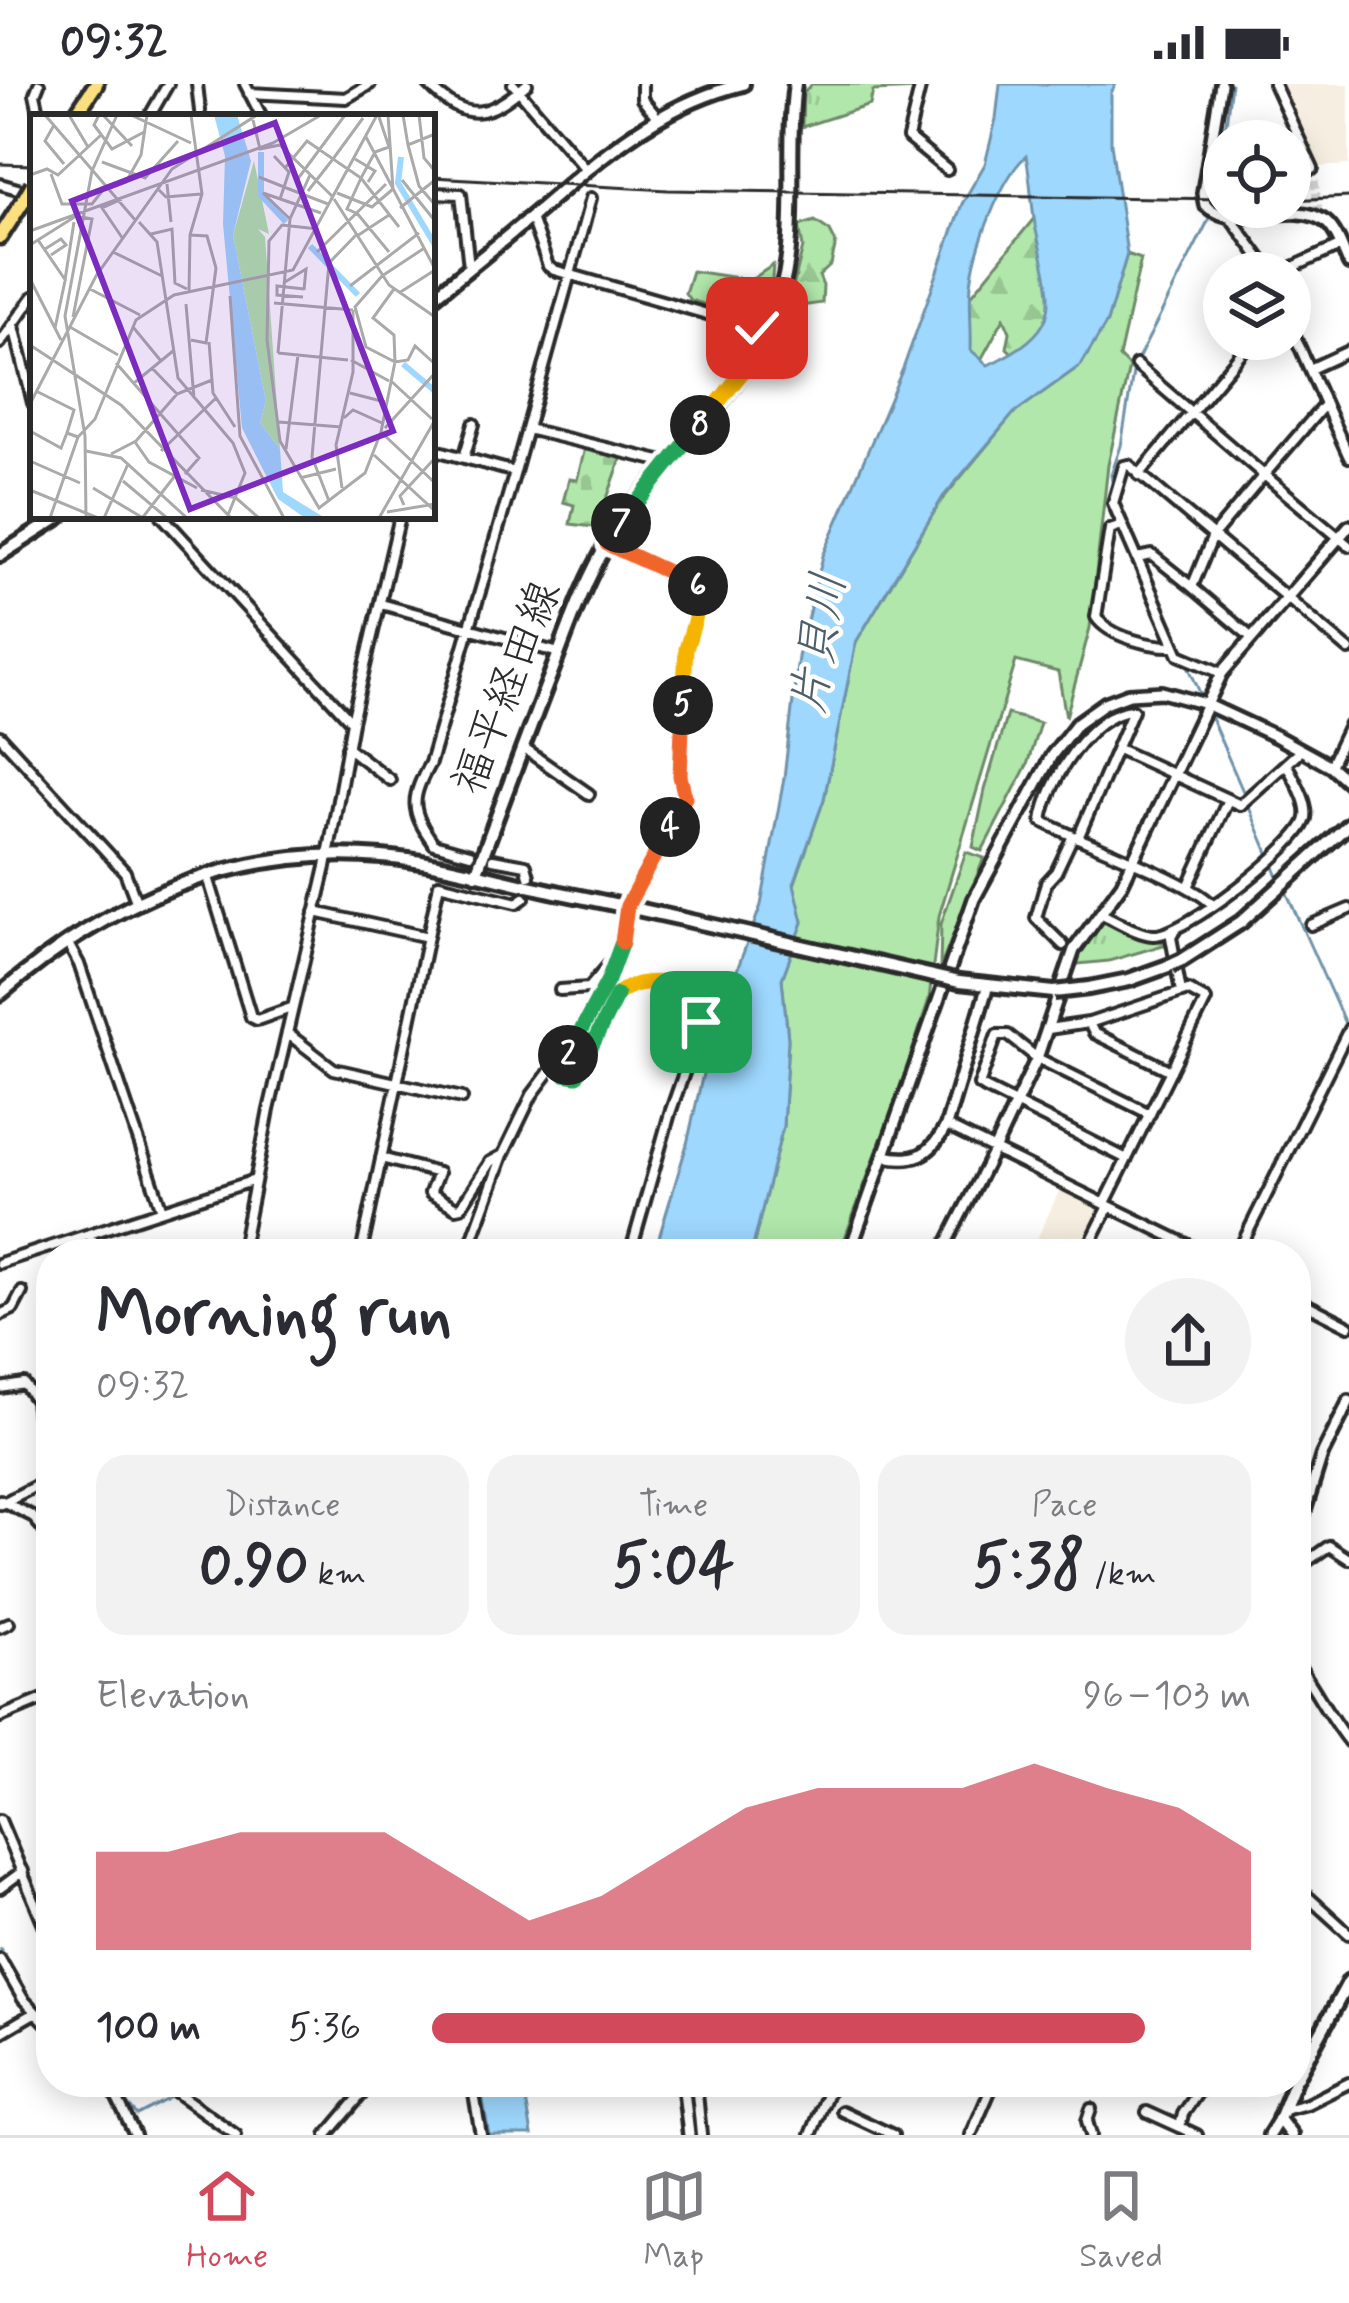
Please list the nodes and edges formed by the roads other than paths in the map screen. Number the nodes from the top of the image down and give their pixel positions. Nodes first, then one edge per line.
1 (38, 84) edge
2 (96, 84) edge
3 (168, 84) edge
4 (197, 84) edge
5 (370, 84) edge
6 (428, 84) edge
7 (642, 84) edge
8 (743, 84) edge
9 (795, 84) edge
10 (921, 84) edge
11 (1221, 84) edge
12 (1274, 84) edge
13 (520, 86) edge
14 (247, 88) edge
15 (200, 111) dead end
16 (39, 114) edge
17 (76, 114) edge
18 (151, 114) edge
19 (658, 118) junction
20 (1215, 120) edge
21 (585, 168) junction
22 (1313, 169) tunnel mouth
23 (947, 170) dead end
24 (0, 184) edge
25 (435, 193) edge
26 (28, 197) edge
27 (591, 198) dead end
28 (1311, 213) tunnel mouth
29 (530, 216) junction
30 (0, 237) edge
31 (1340, 246) junction
32 (1311, 259) edge
33 (1349, 264) edge
34 (470, 267) junction
35 (570, 275) junction
36 (435, 296) edge
37 (30, 302) edge
38 (14, 326) junction
39 (767, 331) junction
40 (0, 343) edge
41 (1349, 351) edge
42 (1234, 360) edge
43 (1306, 360) edge
44 (1136, 365) dead end
45 (1310, 369) junction
46 (30, 391) edge
47 (1324, 404) junction
48 (1191, 412) junction
49 (474, 424) dead end
50 (527, 430) junction
51 (435, 450) edge
52 (464, 458) junction
53 (1349, 458) edge
54 (668, 464) junction
55 (515, 472) junction
56 (1139, 475) junction
57 (1264, 475) junction
58 (56, 519) edge
59 (165, 519) edge
60 (399, 519) edge
61 (1122, 525) junction
62 (1349, 526) edge
63 (1213, 536) junction
64 (1338, 537) junction
65 (607, 544) junction
66 (1349, 546) edge
67 (0, 555) edge
68 (1137, 558) junction
69 (1192, 586) junction
70 (1288, 598) junction
71 (381, 604) junction
72 (470, 629) junction
73 (1252, 638) junction
74 (1175, 646) junction
75 (1349, 650) edge
76 (559, 653) junction
77 (1222, 674) junction
78 (1206, 704) junction
79 (352, 722) junction
80 (1349, 726) edge
81 (0, 736) edge
82 (347, 747) junction
83 (524, 748) junction
84 (1118, 749) junction
85 (1301, 750) junction
86 (1287, 766) junction
87 (1330, 766) junction
88 (1173, 775) junction
89 (390, 780) dead end
90 (1349, 783) edge
91 (589, 794) dead end
92 (1227, 802) junction
93 (1349, 824) edge
94 (1076, 837) junction
95 (326, 854) junction
96 (470, 854) dead end
97 (493, 859) dead end
98 (1131, 864) junction
99 (207, 874) junction
100 (476, 874) junction
101 (529, 876) dead end
102 (1188, 887) junction
103 (524, 898) dead end
104 (136, 901) junction
105 (1213, 906) junction
106 (632, 907) junction
107 (1349, 909) edge
108 (315, 912) junction
109 (1102, 914) junction
110 (1311, 926) dead end
111 (1177, 928) junction
112 (428, 937) junction
113 (67, 942) junction
114 (1063, 945) dead end
115 (613, 960) junction
116 (987, 988) junction
117 (560, 989) dead end
118 (1181, 992) junction
119 (0, 994) edge
120 (292, 1008) junction
121 (1089, 1023) junction
122 (1048, 1028) junction
123 (1349, 1029) edge
124 (287, 1033) junction
125 (566, 1058) junction
126 (1037, 1058) junction
127 (1171, 1071) junction
128 (397, 1084) junction
129 (462, 1098) dead end
130 (1017, 1104) junction
131 (1150, 1114) junction
132 (946, 1126) junction
133 (995, 1148) junction
134 (503, 1156) junction
135 (884, 1156) junction
136 (381, 1158) junction
137 (1127, 1160) junction
138 (256, 1180) junction
139 (1107, 1204) junction
140 (161, 1210) junction
141 (89, 1234) junction
142 (74, 1239) edge
143 (92, 1239) edge
144 (245, 1239) edge
145 (364, 1239) edge
146 (473, 1239) edge
147 (634, 1239) edge
148 (854, 1239) edge
149 (949, 1239) edge
150 (1092, 1239) edge
151 (1177, 1239) edge
152 (1244, 1239) edge
153 (36, 1251) edge
154 (0, 1263) edge
155 (22, 1292) dead end
156 (1311, 1307) edge
157 (0, 1315) edge
158 (1349, 1326) edge
159 (0, 1388) edge
160 (1349, 1401) edge
161 (36, 1404) edge
162 (36, 1485) edge
163 (1311, 1492) edge
164 (1, 1502) edge
165 (36, 1521) edge
166 (1311, 1559) edge
167 (1349, 1559) edge
168 (1311, 1683) edge
169 (36, 1702) edge
170 (0, 1717) edge
171 (1349, 1742) edge
172 (0, 1820) edge
173 (23, 1871) junction
174 (0, 1888) edge
175 (36, 1899) edge
176 (1311, 1900) edge
177 (1349, 1934) edge
178 (0, 1959) edge
179 (1349, 1981) edge
180 (34, 2013) joint
181 (0, 2032) edge
182 (1311, 2041) edge
183 (1349, 2083) edge
184 (116, 2097) edge
185 (184, 2097) edge
186 (360, 2097) edge
187 (475, 2097) edge
188 (684, 2097) edge
189 (697, 2097) edge
190 (826, 2097) edge
191 (987, 2097) edge
192 (1195, 2097) edge
193 (1288, 2097) edge
194 (1090, 2109) dead end
195 (842, 2111) dead end
196 (1147, 2112) dead end
197 (1281, 2115) junction
198 (1180, 2126) junction
199 (135, 2135) edge
200 (236, 2135) edge
201 (328, 2135) edge
202 (481, 2135) edge
203 (688, 2135) edge
204 (701, 2135) edge
205 (811, 2135) edge
206 (893, 2135) edge
207 (971, 2135) edge
208 (1091, 2135) edge
209 (1196, 2135) edge
210 (1269, 2135) edge
211 (1291, 2135) edge

1 - 16 street
2 - 17 highway
3 - 18 street
4 - 15 street
5 - 14 street
6 - 13 street
7 - 19 street
8 - 19 main road
9 - 39 main road, 福平経田線
10 - 23 street
11 - 20 street
12 - 22 street
13 - 21 street
19 - 21 main road
21 - 29 main road
24 - 26 street
25 - 34 street
26 - 30 highway
27 - 35 street
28 - 31 street
29 - 34 main road
29 - 35 street
31 - 32 street
31 - 33 street
34 - 36 main road
35 - 39 street
35 - 50 street
37 - 38 street
38 - 40 street
38 - 46 street
39 - 54 main road, 福平経田線
41 - 45 street
42 - 48 street
43 - 45 street
44 - 48 street
45 - 47 street
47 - 53 street
47 - 57 street
48 - 56 street
48 - 57 street
49 - 52 street
50 - 54 street
50 - 55 street
51 - 52 street
52 - 55 street
54 - 65 main road, 福平経田線
55 - 72 street
56 - 61 street
56 - 63 street
57 - 63 street
57 - 64 street
58 - 67 main road
59 - 79 street
60 - 71 street
61 - 68 street
61 - 74 street
62 - 64 street
63 - 69 street
63 - 70 street
64 - 66 street
64 - 70 street
65 - 76 main road, 福平経田線
65 - 106 street
68 - 69 street
68 - 74 street
69 - 73 street
70 - 73 street
70 - 75 street
71 - 72 street
71 - 79 street
72 - 76 street
72 - 96 street
73 - 77 street
74 - 77 street
76 - 83 main road, 福平経田線
77 - 78 street
78 - 85 street
78 - 88 street
78 - 135 street
79 - 82 street
80 - 87 street
81 - 104 street
82 - 89 street
82 - 95 street
83 - 91 street
83 - 100 main road, 福平経田線
84 - 88 street
84 - 94 street
84 - 94 street
85 - 86 street
85 - 87 street
86 - 92 street
86 - 105 street
87 - 90 street
88 - 92 street
88 - 98 street
92 - 102 street
93 - 116 main road, bridge
94 - 98 street
94 - 114 street
95 - 99 main road
95 - 100 main road
95 - 108 street
97 - 101 street
98 - 102 street
98 - 109 street
99 - 104 main road
99 - 120 street
100 - 106 main road
102 - 105 street
103 - 112 street
104 - 113 main road
105 - 111 street
106 - 115 street
106 - 116 main road, bridge
107 - 110 street
108 - 112 street
108 - 120 street
109 - 111 street
109 - 122 street
111 - 118 street
112 - 128 street
113 - 119 main road
113 - 140 street
115 - 117 street
115 - 125 street
116 - 132 street
118 - 121 street
118 - 127 street
120 - 124 street
121 - 122 street
121 - 127 street
122 - 126 street
123 - 152 street
124 - 128 street
124 - 138 street
125 - 134 street
125 - 147 street
126 - 130 street
126 - 130 street
126 - 131 street
127 - 131 street
128 - 129 street
128 - 136 street
130 - 133 street
130 - 137 street
131 - 137 street
132 - 133 street
132 - 135 street
133 - 139 street
133 - 149 street
134 - 136 street
134 - 146 street
135 - 148 street
136 - 145 street
137 - 139 street
138 - 140 street
138 - 144 street
139 - 150 street
139 - 151 street
140 - 141 street
141 - 142 street
141 - 143 street
153 - 154 street
155 - 157 street
156 - 158 street
159 - 161 street
160 - 163 street
162 - 164 street
164 - 165 street
166 - 167 street
168 - 171 street
169 - 170 street
172 - 173 street
173 - 174 street
173 - 175 street
176 - 177 street
178 - 180 street
179 - 182 main road
180 - 181 street
183 - 197 street
184 - 199 street
185 - 200 street
186 - 201 street
187 - 202 street
188 - 203 street
189 - 204 street
190 - 205 street
191 - 207 street
192 - 198 street
193 - 197 main road
194 - 208 street
195 - 206 street
196 - 198 street
197 - 210 street
197 - 211 main road
198 - 209 street

